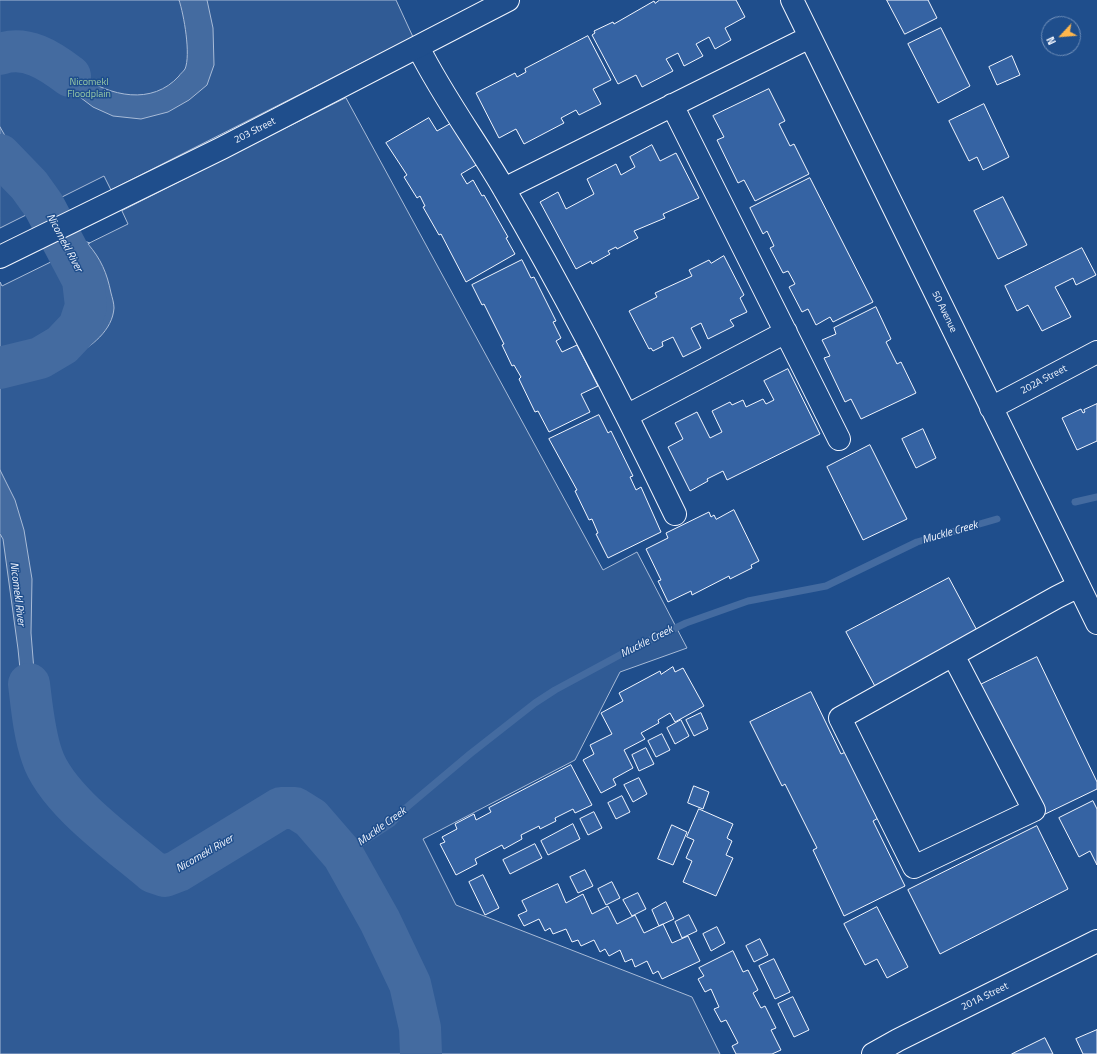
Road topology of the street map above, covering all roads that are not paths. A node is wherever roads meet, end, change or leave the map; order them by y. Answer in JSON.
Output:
{"nodes":[{"id":1,"x":508,"y":0,"type":"edge"},
{"id":2,"x":792,"y":0,"type":"edge"},
{"id":3,"x":810,"y":37,"type":"junction"},
{"id":4,"x":418,"y":47,"type":"junction"},
{"id":5,"x":672,"y":105,"type":"junction"},
{"id":6,"x":504,"y":188,"type":"junction"},
{"id":7,"x":0,"y":257,"type":"edge"},
{"id":8,"x":786,"y":332,"type":"junction"},
{"id":9,"x":1097,"y":352,"type":"edge"},
{"id":10,"x":991,"y":408,"type":"junction"},
{"id":11,"x":628,"y":415,"type":"junction"},
{"id":12,"x":839,"y":439,"type":"dead end"},
{"id":13,"x":675,"y":514,"type":"dead end"},
{"id":14,"x":1079,"y":586,"type":"junction"},
{"id":15,"x":1097,"y":623,"type":"edge"},
{"id":16,"x":953,"y":655,"type":"junction"},
{"id":17,"x":1097,"y":941,"type":"edge"},
{"id":18,"x":873,"y":1054,"type":"edge"}],
"edges":[{"from":1,"to":4,"type":"street","name":"203 Street"},
{"from":2,"to":3,"type":"street","name":"50 Avenue"},
{"from":3,"to":5,"type":"street"},
{"from":3,"to":10,"type":"street","name":"50 Avenue"},
{"from":4,"to":6,"type":"street"},
{"from":4,"to":7,"type":"street","name":"203 Street"},
{"from":5,"to":6,"type":"street"},
{"from":5,"to":8,"type":"street"},
{"from":6,"to":11,"type":"street"},
{"from":8,"to":11,"type":"street"},
{"from":8,"to":12,"type":"street"},
{"from":9,"to":10,"type":"street","name":"202A Street"},
{"from":10,"to":14,"type":"street","name":"50 Avenue"},
{"from":11,"to":13,"type":"street"},
{"from":14,"to":15,"type":"street","name":"50 Avenue"},
{"from":14,"to":16,"type":"street"},
{"from":16,"to":16,"type":"street"},
{"from":17,"to":18,"type":"street","name":"201A Street"}]}
